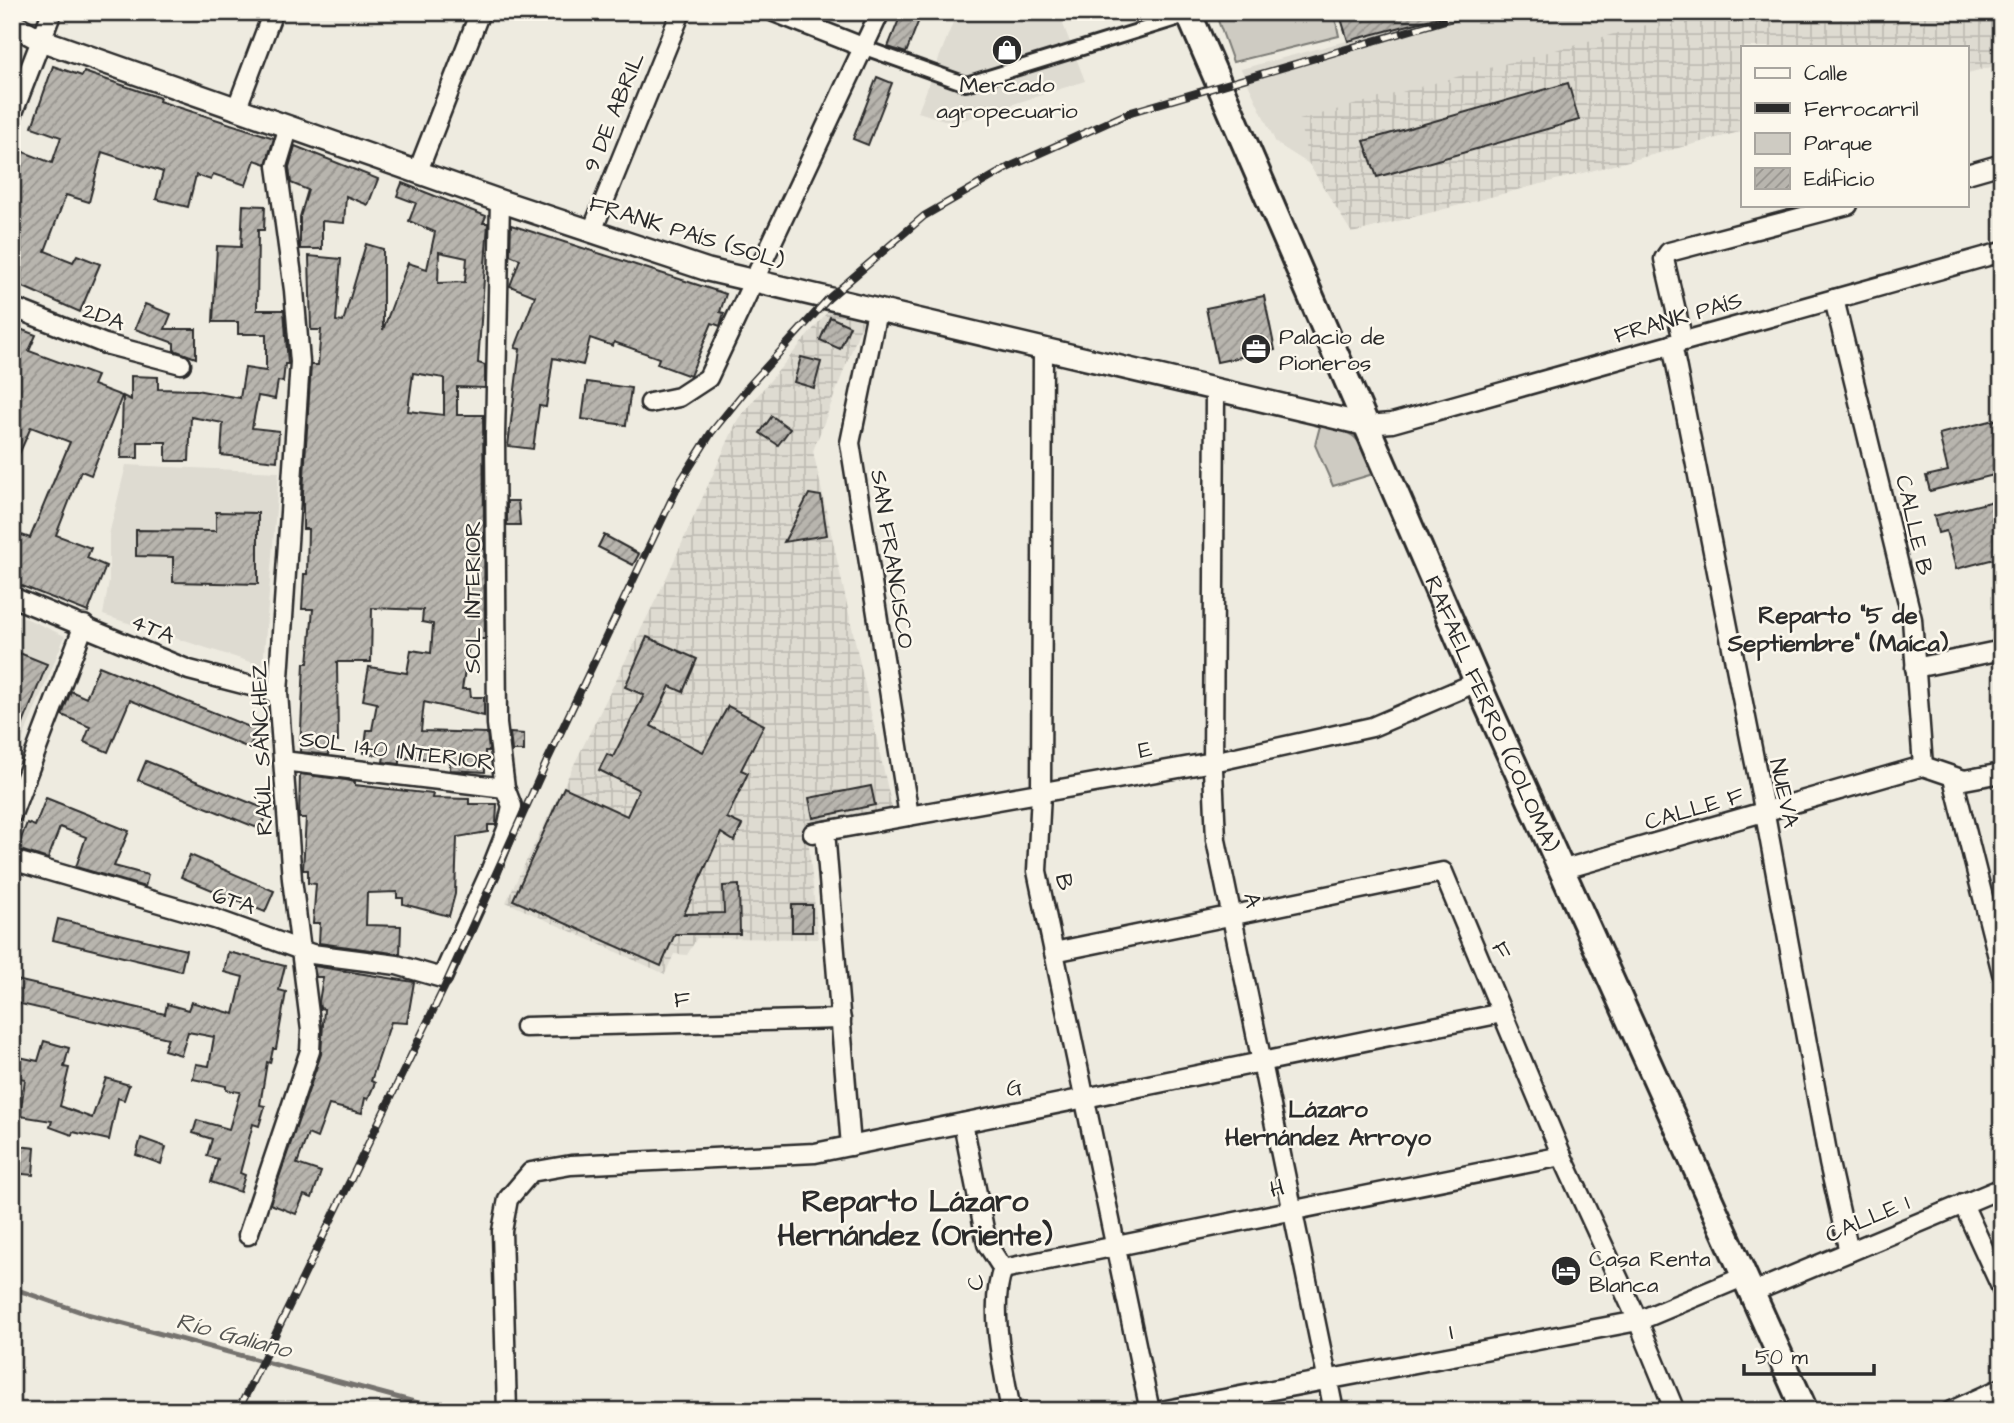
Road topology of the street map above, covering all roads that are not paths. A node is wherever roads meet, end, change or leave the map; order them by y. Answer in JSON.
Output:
{"nodes":[{"id":1,"x":52,"y":12,"type":"edge"},
{"id":2,"x":274,"y":12,"type":"edge"},
{"id":3,"x":480,"y":12,"type":"edge"},
{"id":4,"x":681,"y":12,"type":"edge"},
{"id":5,"x":774,"y":12,"type":"edge"},
{"id":6,"x":880,"y":12,"type":"edge"},
{"id":7,"x":1188,"y":13,"type":"edge"},
{"id":8,"x":12,"y":24,"type":"edge"},
{"id":9,"x":41,"y":40,"type":"junction"},
{"id":10,"x":865,"y":48,"type":"junction"},
{"id":11,"x":236,"y":110,"type":"junction"},
{"id":12,"x":12,"y":115,"type":"edge"},
{"id":13,"x":289,"y":126,"type":"junction"},
{"id":14,"x":2002,"y":164,"type":"edge"},
{"id":15,"x":418,"y":171,"type":"junction"},
{"id":16,"x":1968,"y":174,"type":"edge"},
{"id":17,"x":500,"y":201,"type":"junction"},
{"id":18,"x":1844,"y":206,"type":"edge"},
{"id":19,"x":592,"y":231,"type":"junction"},
{"id":20,"x":2002,"y":252,"type":"edge"},
{"id":21,"x":753,"y":282,"type":"junction"},
{"id":22,"x":1833,"y":299,"type":"junction"},
{"id":23,"x":12,"y":307,"type":"edge"},
{"id":24,"x":877,"y":311,"type":"junction"},
{"id":25,"x":1678,"y":343,"type":"junction"},
{"id":26,"x":1042,"y":350,"type":"junction"},
{"id":27,"x":181,"y":365,"type":"dead end"},
{"id":28,"x":1215,"y":391,"type":"junction"},
{"id":29,"x":650,"y":403,"type":"dead end"},
{"id":30,"x":1367,"y":425,"type":"junction"},
{"id":31,"x":12,"y":597,"type":"edge"},
{"id":32,"x":84,"y":625,"type":"junction"},
{"id":33,"x":2002,"y":650,"type":"edge"},
{"id":34,"x":1915,"y":668,"type":"junction"},
{"id":35,"x":1477,"y":682,"type":"junction"},
{"id":36,"x":278,"y":693,"type":"junction"},
{"id":37,"x":283,"y":761,"type":"junction"},
{"id":38,"x":1213,"y":762,"type":"junction"},
{"id":39,"x":1923,"y":766,"type":"junction"},
{"id":40,"x":2002,"y":773,"type":"edge"},
{"id":41,"x":1953,"y":778,"type":"junction"},
{"id":42,"x":505,"y":788,"type":"junction"},
{"id":43,"x":1041,"y":793,"type":"junction"},
{"id":44,"x":12,"y":814,"type":"edge"},
{"id":45,"x":1765,"y":814,"type":"junction"},
{"id":46,"x":909,"y":816,"type":"junction"},
{"id":47,"x":12,"y":860,"type":"edge"},
{"id":48,"x":1561,"y":870,"type":"junction"},
{"id":49,"x":1231,"y":915,"type":"junction"},
{"id":50,"x":300,"y":948,"type":"junction"},
{"id":51,"x":1054,"y":952,"type":"junction"},
{"id":52,"x":2002,"y":973,"type":"edge"},
{"id":53,"x":442,"y":978,"type":"joint"},
{"id":54,"x":1502,"y":1013,"type":"junction"},
{"id":55,"x":841,"y":1019,"type":"junction"},
{"id":56,"x":525,"y":1027,"type":"dead end"},
{"id":57,"x":1262,"y":1064,"type":"junction"},
{"id":58,"x":1084,"y":1098,"type":"junction"},
{"id":59,"x":963,"y":1123,"type":"junction"},
{"id":60,"x":851,"y":1146,"type":"junction"},
{"id":61,"x":1562,"y":1156,"type":"junction"},
{"id":62,"x":2002,"y":1188,"type":"edge"},
{"id":63,"x":1963,"y":1204,"type":"junction"},
{"id":64,"x":1292,"y":1210,"type":"junction"},
{"id":65,"x":248,"y":1235,"type":"dead end"},
{"id":66,"x":1116,"y":1247,"type":"junction"},
{"id":67,"x":1849,"y":1252,"type":"junction"},
{"id":68,"x":1003,"y":1269,"type":"junction"},
{"id":69,"x":1747,"y":1285,"type":"junction"},
{"id":70,"x":2002,"y":1289,"type":"edge"},
{"id":71,"x":1639,"y":1321,"type":"junction"},
{"id":72,"x":1328,"y":1379,"type":"junction"},
{"id":73,"x":2002,"y":1388,"type":"edge"},
{"id":74,"x":507,"y":1410,"type":"edge"},
{"id":75,"x":1011,"y":1411,"type":"edge"},
{"id":76,"x":1150,"y":1411,"type":"edge"},
{"id":77,"x":1161,"y":1411,"type":"edge"},
{"id":78,"x":1334,"y":1411,"type":"edge"},
{"id":79,"x":1675,"y":1411,"type":"edge"},
{"id":80,"x":1805,"y":1411,"type":"edge"},
{"id":81,"x":1951,"y":1411,"type":"edge"}],
"edges":[{"from":1,"to":9,"type":"street"},
{"from":2,"to":11,"type":"street"},
{"from":3,"to":15,"type":"street"},
{"from":4,"to":19,"type":"street","name":"9 DE ABRIL"},
{"from":5,"to":10,"type":"street"},
{"from":6,"to":10,"type":"street"},
{"from":7,"to":10,"type":"street"},
{"from":7,"to":30,"type":"main road","name":"RAFAEL FERRO (COLOMA)"},
{"from":8,"to":9,"type":"street","name":"FRANK PAÍS (SOL)"},
{"from":9,"to":11,"type":"street","name":"FRANK PAÍS (SOL)"},
{"from":9,"to":12,"type":"street"},
{"from":10,"to":21,"type":"street"},
{"from":11,"to":13,"type":"street","name":"FRANK PAÍS (SOL)"},
{"from":13,"to":15,"type":"street","name":"FRANK PAÍS (SOL)"},
{"from":13,"to":36,"type":"street","name":"RAÚL SÁNCHEZ"},
{"from":14,"to":16,"type":"street"},
{"from":15,"to":17,"type":"street","name":"FRANK PAÍS (SOL)"},
{"from":17,"to":19,"type":"street","name":"FRANK PAÍS (SOL)"},
{"from":17,"to":42,"type":"street","name":"SOL INTERIOR"},
{"from":18,"to":25,"type":"street","name":"NUEVA"},
{"from":19,"to":21,"type":"street","name":"FRANK PAÍS (SOL)"},
{"from":20,"to":22,"type":"street","name":"FRANK PAÍS"},
{"from":21,"to":24,"type":"street","name":"FRANK PAÍS (SOL)"},
{"from":21,"to":29,"type":"street"},
{"from":22,"to":25,"type":"street","name":"FRANK PAÍS"},
{"from":22,"to":34,"type":"street","name":"CALLE B"},
{"from":23,"to":27,"type":"street","name":"2DA"},
{"from":24,"to":26,"type":"street","name":"FRANK PAÍS (SOL)"},
{"from":24,"to":46,"type":"street","name":"SAN FRANCISCO"},
{"from":25,"to":30,"type":"street","name":"FRANK PAÍS"},
{"from":25,"to":45,"type":"street","name":"NUEVA"},
{"from":26,"to":28,"type":"street","name":"FRANK PAÍS (SOL)"},
{"from":26,"to":43,"type":"street","name":"B"},
{"from":28,"to":30,"type":"street","name":"FRANK PAÍS (SOL)"},
{"from":28,"to":38,"type":"street","name":"A"},
{"from":30,"to":35,"type":"main road","name":"RAFAEL FERRO (COLOMA)"},
{"from":31,"to":32,"type":"street","name":"4TA"},
{"from":32,"to":36,"type":"street","name":"4TA"},
{"from":32,"to":44,"type":"street"},
{"from":33,"to":34,"type":"street"},
{"from":34,"to":39,"type":"street","name":"CALLE B"},
{"from":35,"to":38,"type":"street","name":"E"},
{"from":35,"to":48,"type":"main road","name":"RAFAEL FERRO (COLOMA)"},
{"from":36,"to":37,"type":"street","name":"RAÚL SÁNCHEZ"},
{"from":37,"to":42,"type":"street","name":"SOL 140 INTERIOR"},
{"from":37,"to":50,"type":"street","name":"RAÚL SÁNCHEZ"},
{"from":38,"to":43,"type":"street","name":"E"},
{"from":38,"to":49,"type":"street","name":"A"},
{"from":39,"to":41,"type":"street"},
{"from":39,"to":45,"type":"street","name":"CALLE F"},
{"from":40,"to":41,"type":"street"},
{"from":41,"to":52,"type":"street"},
{"from":42,"to":53,"type":"street","name":"SOL INTERIOR"},
{"from":43,"to":46,"type":"street","name":"E"},
{"from":43,"to":51,"type":"street","name":"B"},
{"from":45,"to":48,"type":"street","name":"CALLE F"},
{"from":45,"to":67,"type":"street","name":"NUEVA"},
{"from":46,"to":55,"type":"street","name":"E"},
{"from":47,"to":50,"type":"street","name":"6TA"},
{"from":48,"to":69,"type":"main road","name":"RAFAEL FERRO (COLOMA)"},
{"from":49,"to":51,"type":"street","name":"F"},
{"from":49,"to":54,"type":"street","name":"F"},
{"from":49,"to":57,"type":"street","name":"A"},
{"from":50,"to":53,"type":"street","name":"6TA"},
{"from":50,"to":65,"type":"street","name":"RAÚL SÁNCHEZ"},
{"from":51,"to":58,"type":"street","name":"B"},
{"from":54,"to":57,"type":"street","name":"G"},
{"from":54,"to":61,"type":"street","name":"F"},
{"from":55,"to":56,"type":"street","name":"F"},
{"from":55,"to":60,"type":"street"},
{"from":57,"to":58,"type":"street","name":"G"},
{"from":57,"to":64,"type":"street","name":"A"},
{"from":58,"to":59,"type":"street","name":"G"},
{"from":58,"to":66,"type":"street","name":"B"},
{"from":59,"to":60,"type":"street","name":"G"},
{"from":59,"to":68,"type":"street","name":"C"},
{"from":60,"to":74,"type":"street","name":"G"},
{"from":61,"to":64,"type":"street","name":"H"},
{"from":61,"to":71,"type":"street","name":"F"},
{"from":62,"to":63,"type":"street","name":"CALLE 1"},
{"from":63,"to":67,"type":"street","name":"CALLE 1"},
{"from":63,"to":70,"type":"street"},
{"from":64,"to":66,"type":"street","name":"H"},
{"from":64,"to":72,"type":"street","name":"A"},
{"from":66,"to":68,"type":"street","name":"H"},
{"from":66,"to":76,"type":"street","name":"B"},
{"from":67,"to":69,"type":"street","name":"CALLE 1"},
{"from":68,"to":75,"type":"street","name":"C"},
{"from":69,"to":71,"type":"street","name":"I"},
{"from":69,"to":80,"type":"main road","name":"RAFAEL FERRO (COLOMA)"},
{"from":71,"to":72,"type":"street","name":"I"},
{"from":71,"to":79,"type":"street","name":"F"},
{"from":72,"to":77,"type":"street","name":"I"},
{"from":72,"to":78,"type":"street","name":"A"},
{"from":73,"to":81,"type":"street"}]}
